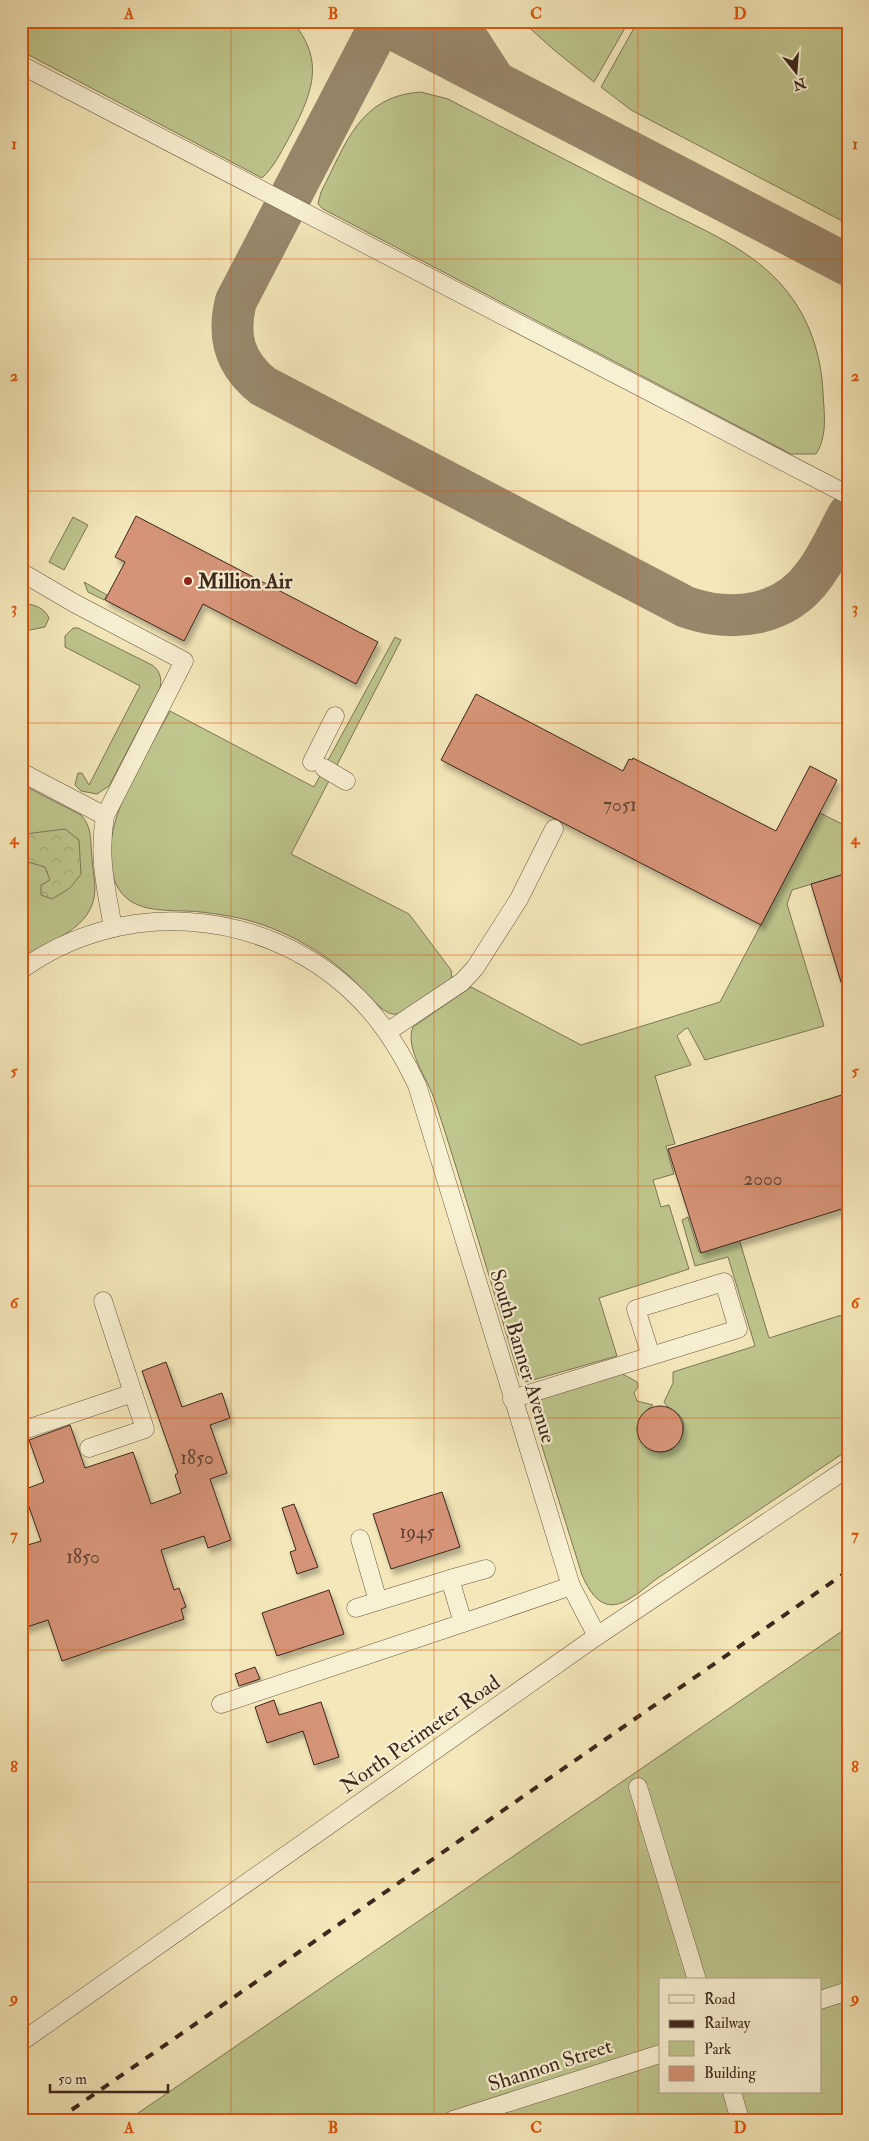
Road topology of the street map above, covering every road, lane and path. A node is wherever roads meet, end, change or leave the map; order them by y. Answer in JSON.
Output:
{"nodes":[{"id":1,"x":21,"y":64,"type":"edge"},
{"id":2,"x":848,"y":495,"type":"edge"},
{"id":3,"x":22,"y":573,"type":"edge"},
{"id":4,"x":335,"y":716,"type":"dead end"},
{"id":5,"x":21,"y":772,"type":"edge"},
{"id":6,"x":346,"y":781,"type":"dead end"},
{"id":7,"x":104,"y":816,"type":"junction"},
{"id":8,"x":554,"y":829,"type":"dead end"},
{"id":9,"x":113,"y":928,"type":"junction"},
{"id":10,"x":21,"y":970,"type":"edge"},
{"id":11,"x":387,"y":1032,"type":"junction"},
{"id":12,"x":102,"y":1301,"type":"dead end"},
{"id":13,"x":651,"y":1356,"type":"junction"},
{"id":14,"x":133,"y":1393,"type":"junction"},
{"id":15,"x":512,"y":1398,"type":"junction"},
{"id":16,"x":21,"y":1431,"type":"edge"},
{"id":17,"x":89,"y":1448,"type":"dead end"},
{"id":18,"x":848,"y":1468,"type":"edge"},
{"id":19,"x":360,"y":1539,"type":"dead end"},
{"id":20,"x":486,"y":1568,"type":"dead end"},
{"id":21,"x":450,"y":1579,"type":"junction"},
{"id":22,"x":571,"y":1586,"type":"junction"},
{"id":23,"x":378,"y":1601,"type":"junction"},
{"id":24,"x":356,"y":1608,"type":"dead end"},
{"id":25,"x":463,"y":1623,"type":"junction"},
{"id":26,"x":597,"y":1636,"type":"junction"},
{"id":27,"x":221,"y":1704,"type":"dead end"},
{"id":28,"x":638,"y":1788,"type":"dead end"},
{"id":29,"x":696,"y":1978,"type":"edge"},
{"id":30,"x":848,"y":1991,"type":"edge"},
{"id":31,"x":822,"y":1999,"type":"edge"},
{"id":32,"x":21,"y":2042,"type":"edge"},
{"id":33,"x":659,"y":2054,"type":"edge"},
{"id":34,"x":733,"y":2094,"type":"edge"},
{"id":35,"x":453,"y":2120,"type":"edge"},
{"id":36,"x":740,"y":2120,"type":"edge"}],
"edges":[{"from":1,"to":2,"type":"street"},
{"from":3,"to":7,"type":"street"},
{"from":4,"to":6,"type":"street"},
{"from":5,"to":7,"type":"street"},
{"from":7,"to":9,"type":"street"},
{"from":8,"to":11,"type":"street"},
{"from":9,"to":10,"type":"street","name":"South Banner Avenue"},
{"from":9,"to":11,"type":"street","name":"South Banner Avenue"},
{"from":11,"to":15,"type":"street","name":"South Banner Avenue"},
{"from":12,"to":14,"type":"street"},
{"from":13,"to":13,"type":"street"},
{"from":13,"to":15,"type":"street"},
{"from":14,"to":16,"type":"street"},
{"from":14,"to":17,"type":"street"},
{"from":15,"to":22,"type":"street","name":"South Banner Avenue"},
{"from":18,"to":26,"type":"street","name":"North Perimeter Road"},
{"from":19,"to":23,"type":"street"},
{"from":20,"to":21,"type":"street"},
{"from":21,"to":23,"type":"street"},
{"from":21,"to":25,"type":"street"},
{"from":22,"to":25,"type":"street"},
{"from":22,"to":26,"type":"street","name":"South Banner Avenue"},
{"from":23,"to":24,"type":"street"},
{"from":25,"to":27,"type":"street"},
{"from":26,"to":32,"type":"street","name":"North Perimeter Road"},
{"from":28,"to":29,"type":"street"},
{"from":30,"to":31,"type":"street"},
{"from":33,"to":35,"type":"street","name":"Shannon Street"},
{"from":34,"to":36,"type":"street"}]}
